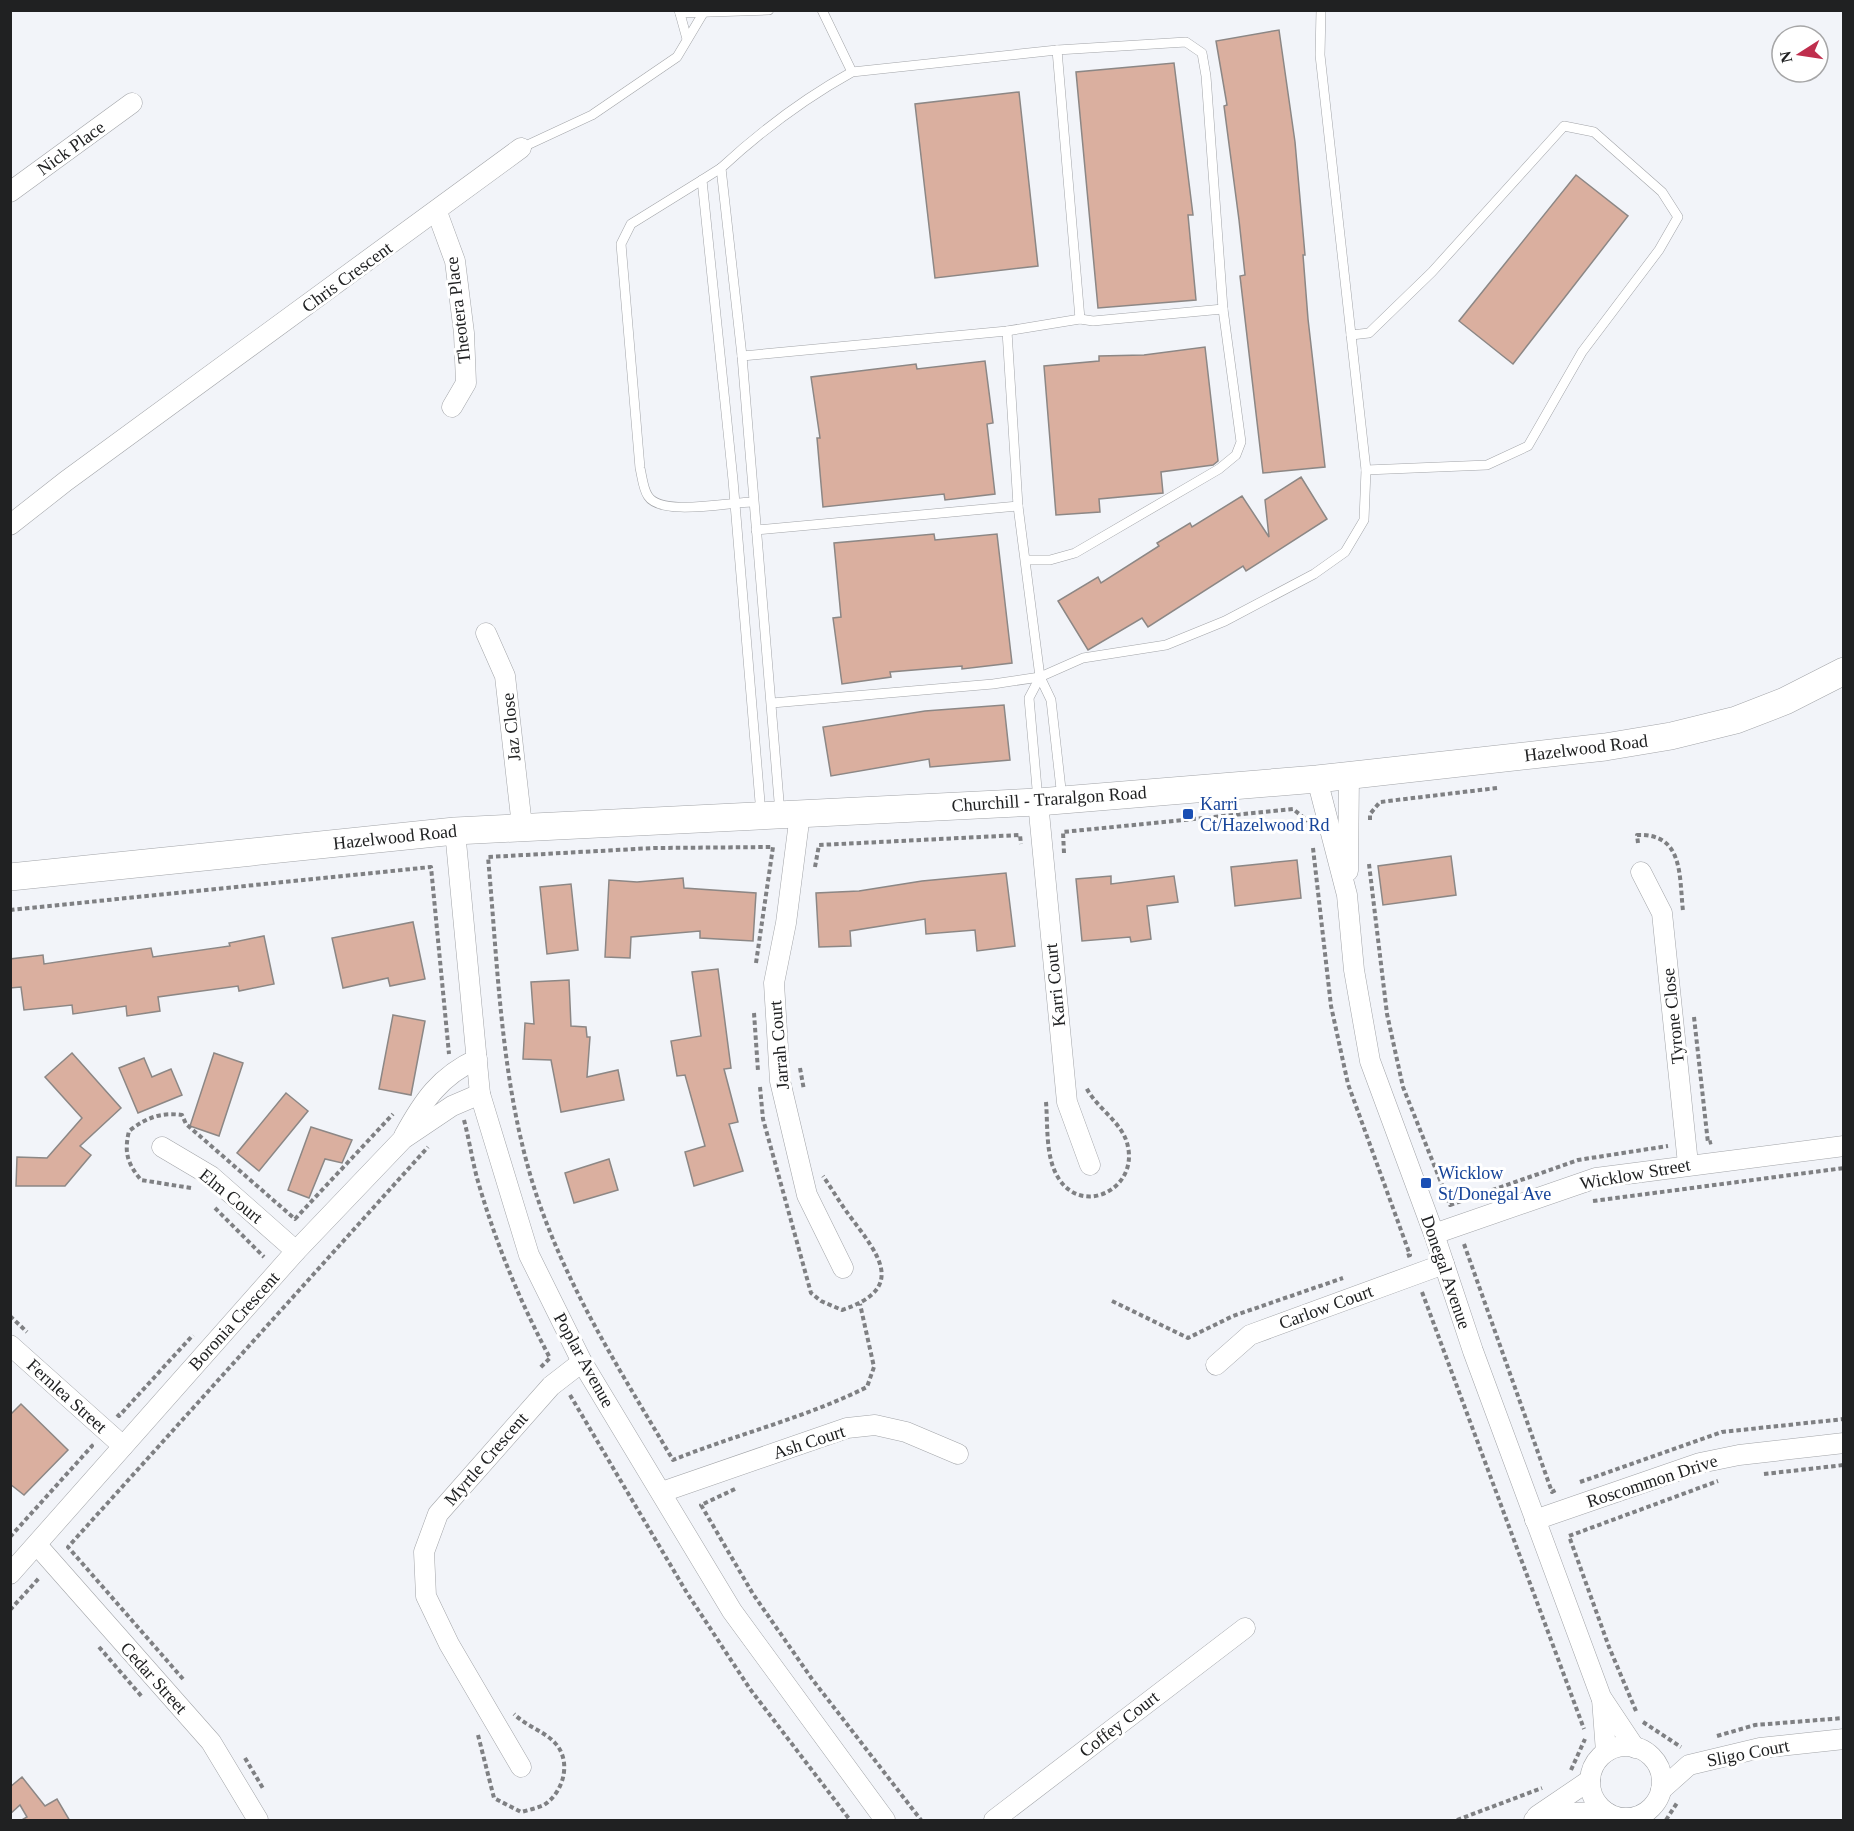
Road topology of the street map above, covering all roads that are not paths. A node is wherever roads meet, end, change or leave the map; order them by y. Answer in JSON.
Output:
{"nodes":[{"id":1,"x":769,"y":10,"type":"edge"},
{"id":2,"x":822,"y":10,"type":"edge"},
{"id":3,"x":1321,"y":10,"type":"edge"},
{"id":4,"x":680,"y":12,"type":"edge"},
{"id":5,"x":706,"y":12,"type":"edge"},
{"id":6,"x":687,"y":39,"type":"junction"},
{"id":7,"x":1057,"y":50,"type":"junction"},
{"id":8,"x":852,"y":72,"type":"junction"},
{"id":9,"x":132,"y":103,"type":"dead end"},
{"id":10,"x":521,"y":148,"type":"joint"},
{"id":11,"x":721,"y":168,"type":"junction"},
{"id":12,"x":702,"y":180,"type":"junction"},
{"id":13,"x":10,"y":192,"type":"edge"},
{"id":14,"x":437,"y":212,"type":"junction"},
{"id":15,"x":1223,"y":309,"type":"junction"},
{"id":16,"x":1080,"y":319,"type":"junction"},
{"id":17,"x":1007,"y":331,"type":"junction"},
{"id":18,"x":1351,"y":335,"type":"junction"},
{"id":19,"x":742,"y":356,"type":"junction"},
{"id":20,"x":452,"y":407,"type":"dead end"},
{"id":21,"x":1366,"y":470,"type":"junction"},
{"id":22,"x":751,"y":479,"type":"junction"},
{"id":23,"x":733,"y":480,"type":"junction"},
{"id":24,"x":735,"y":502,"type":"junction"},
{"id":25,"x":753,"y":502,"type":"junction"},
{"id":26,"x":1018,"y":506,"type":"junction"},
{"id":27,"x":10,"y":525,"type":"edge"},
{"id":28,"x":756,"y":530,"type":"junction"},
{"id":29,"x":757,"y":540,"type":"junction"},
{"id":30,"x":738,"y":543,"type":"junction"},
{"id":31,"x":1026,"y":560,"type":"junction"},
{"id":32,"x":486,"y":633,"type":"dead end"},
{"id":33,"x":1844,"y":671,"type":"edge"},
{"id":34,"x":1041,"y":677,"type":"junction"},
{"id":35,"x":772,"y":703,"type":"junction"},
{"id":36,"x":1349,"y":775,"type":"junction"},
{"id":37,"x":1317,"y":778,"type":"junction"},
{"id":38,"x":1050,"y":800,"type":"junction"},
{"id":39,"x":780,"y":814,"type":"junction"},
{"id":40,"x":522,"y":826,"type":"junction"},
{"id":41,"x":455,"y":831,"type":"junction"},
{"id":42,"x":1641,"y":872,"type":"dead end"},
{"id":43,"x":10,"y":877,"type":"edge"},
{"id":44,"x":1347,"y":895,"type":"junction"},
{"id":45,"x":477,"y":1059,"type":"junction"},
{"id":46,"x":480,"y":1094,"type":"junction"},
{"id":47,"x":403,"y":1139,"type":"junction"},
{"id":48,"x":1844,"y":1146,"type":"edge"},
{"id":49,"x":162,"y":1147,"type":"dead end"},
{"id":50,"x":1688,"y":1164,"type":"junction"},
{"id":51,"x":1090,"y":1165,"type":"dead end"},
{"id":52,"x":1434,"y":1234,"type":"junction"},
{"id":53,"x":296,"y":1251,"type":"junction"},
{"id":54,"x":1444,"y":1264,"type":"junction"},
{"id":55,"x":843,"y":1268,"type":"dead end"},
{"id":56,"x":10,"y":1346,"type":"edge"},
{"id":57,"x":582,"y":1362,"type":"junction"},
{"id":58,"x":1216,"y":1365,"type":"dead end"},
{"id":59,"x":1844,"y":1443,"type":"edge"},
{"id":60,"x":123,"y":1446,"type":"junction"},
{"id":61,"x":958,"y":1454,"type":"dead end"},
{"id":62,"x":662,"y":1492,"type":"junction"},
{"id":63,"x":1535,"y":1520,"type":"junction"},
{"id":64,"x":37,"y":1545,"type":"junction"},
{"id":65,"x":10,"y":1574,"type":"edge"},
{"id":66,"x":1245,"y":1628,"type":"dead end"},
{"id":67,"x":1601,"y":1697,"type":"junction"},
{"id":68,"x":1844,"y":1739,"type":"edge"},
{"id":69,"x":1635,"y":1748,"type":"junction"},
{"id":70,"x":1606,"y":1752,"type":"junction"},
{"id":71,"x":1653,"y":1759,"type":"junction"},
{"id":72,"x":1689,"y":1765,"type":"junction"},
{"id":73,"x":521,"y":1767,"type":"dead end"},
{"id":74,"x":1590,"y":1780,"type":"junction"},
{"id":75,"x":1661,"y":1790,"type":"junction"},
{"id":76,"x":1648,"y":1815,"type":"edge"},
{"id":77,"x":1614,"y":1817,"type":"edge"},
{"id":78,"x":258,"y":1821,"type":"edge"},
{"id":79,"x":885,"y":1821,"type":"edge"},
{"id":80,"x":994,"y":1821,"type":"edge"},
{"id":81,"x":1532,"y":1821,"type":"edge"}],
"edges":[{"from":1,"to":5,"type":"lane"},
{"from":2,"to":8,"type":"lane"},
{"from":3,"to":18,"type":"lane"},
{"from":4,"to":5,"type":"lane"},
{"from":4,"to":6,"type":"lane"},
{"from":5,"to":6,"type":"lane","name":"Chris Crescent"},
{"from":6,"to":10,"type":"lane","name":"Chris Crescent"},
{"from":7,"to":8,"type":"lane"},
{"from":7,"to":15,"type":"lane"},
{"from":7,"to":16,"type":"lane"},
{"from":8,"to":11,"type":"lane"},
{"from":9,"to":13,"type":"street","name":"Nick Place"},
{"from":10,"to":14,"type":"street","name":"Chris Crescent"},
{"from":11,"to":12,"type":"lane"},
{"from":11,"to":19,"type":"lane"},
{"from":12,"to":23,"type":"lane"},
{"from":12,"to":24,"type":"lane"},
{"from":14,"to":20,"type":"street","name":"Theotera Place"},
{"from":14,"to":27,"type":"street","name":"Chris Crescent"},
{"from":15,"to":16,"type":"lane"},
{"from":15,"to":31,"type":"lane"},
{"from":16,"to":17,"type":"lane"},
{"from":17,"to":19,"type":"lane"},
{"from":17,"to":26,"type":"lane"},
{"from":18,"to":21,"type":"lane"},
{"from":18,"to":21,"type":"lane"},
{"from":19,"to":22,"type":"lane"},
{"from":21,"to":34,"type":"lane"},
{"from":22,"to":23,"type":"lane"},
{"from":22,"to":25,"type":"lane"},
{"from":23,"to":24,"type":"lane"},
{"from":24,"to":25,"type":"lane"},
{"from":24,"to":30,"type":"lane"},
{"from":25,"to":28,"type":"lane"},
{"from":26,"to":28,"type":"lane"},
{"from":26,"to":31,"type":"lane"},
{"from":28,"to":29,"type":"lane"},
{"from":29,"to":30,"type":"lane"},
{"from":29,"to":35,"type":"lane"},
{"from":30,"to":39,"type":"lane"},
{"from":31,"to":34,"type":"lane"},
{"from":32,"to":40,"type":"street","name":"Jaz Close"},
{"from":33,"to":36,"type":"main road","name":"Hazelwood Road"},
{"from":34,"to":35,"type":"lane"},
{"from":34,"to":38,"type":"lane"},
{"from":34,"to":38,"type":"lane"},
{"from":35,"to":39,"type":"lane"},
{"from":36,"to":37,"type":"main road","name":"Hazelwood Road"},
{"from":36,"to":44,"type":"street"},
{"from":37,"to":38,"type":"main road","name":"Churchill - Traralgon Road"},
{"from":37,"to":44,"type":"street","name":"Donegal Avenue"},
{"from":38,"to":39,"type":"main road","name":"Churchill - Traralgon Road"},
{"from":38,"to":51,"type":"street","name":"Karri Court"},
{"from":39,"to":40,"type":"main road","name":"Hazelwood Road"},
{"from":39,"to":55,"type":"street","name":"Jarrah Court"},
{"from":40,"to":41,"type":"main road","name":"Hazelwood Road"},
{"from":41,"to":43,"type":"main road","name":"Hazelwood Road"},
{"from":41,"to":45,"type":"street","name":"Poplar Avenue"},
{"from":42,"to":50,"type":"street","name":"Tyrone Close"},
{"from":44,"to":52,"type":"street","name":"Donegal Avenue"},
{"from":45,"to":46,"type":"street","name":"Poplar Avenue"},
{"from":45,"to":47,"type":"street"},
{"from":46,"to":47,"type":"street","name":"Boronia Crescent"},
{"from":46,"to":57,"type":"street","name":"Poplar Avenue"},
{"from":47,"to":53,"type":"street","name":"Boronia Crescent"},
{"from":48,"to":50,"type":"street","name":"Wicklow Street"},
{"from":49,"to":53,"type":"street","name":"Elm Court"},
{"from":50,"to":52,"type":"street","name":"Wicklow Street"},
{"from":52,"to":54,"type":"street","name":"Donegal Avenue"},
{"from":53,"to":60,"type":"street","name":"Boronia Crescent"},
{"from":54,"to":58,"type":"street","name":"Carlow Court"},
{"from":54,"to":63,"type":"street","name":"Donegal Avenue"},
{"from":56,"to":60,"type":"street","name":"Fernlea Street"},
{"from":57,"to":62,"type":"street","name":"Poplar Avenue"},
{"from":57,"to":73,"type":"street","name":"Myrtle Crescent"},
{"from":59,"to":63,"type":"street","name":"Roscommon Drive"},
{"from":60,"to":64,"type":"street","name":"Boronia Crescent"},
{"from":61,"to":62,"type":"street","name":"Ash Court"},
{"from":62,"to":79,"type":"street","name":"Poplar Avenue"},
{"from":63,"to":67,"type":"street","name":"Donegal Avenue"},
{"from":64,"to":65,"type":"street","name":"Boronia Crescent"},
{"from":64,"to":78,"type":"street","name":"Cedar Street"},
{"from":66,"to":80,"type":"street","name":"Coffey Court"},
{"from":67,"to":69,"type":"street","name":"Donegal Avenue"},
{"from":67,"to":70,"type":"street"},
{"from":68,"to":72,"type":"street","name":"Sligo Court"},
{"from":69,"to":70,"type":"street"},
{"from":69,"to":71,"type":"street"},
{"from":70,"to":74,"type":"street"},
{"from":71,"to":72,"type":"street"},
{"from":71,"to":75,"type":"street"},
{"from":72,"to":75,"type":"street","name":"Sligo Court"},
{"from":74,"to":77,"type":"street"},
{"from":74,"to":81,"type":"street"},
{"from":75,"to":76,"type":"street"},
{"from":76,"to":77,"type":"street"},
{"from":77,"to":81,"type":"street"}]}
